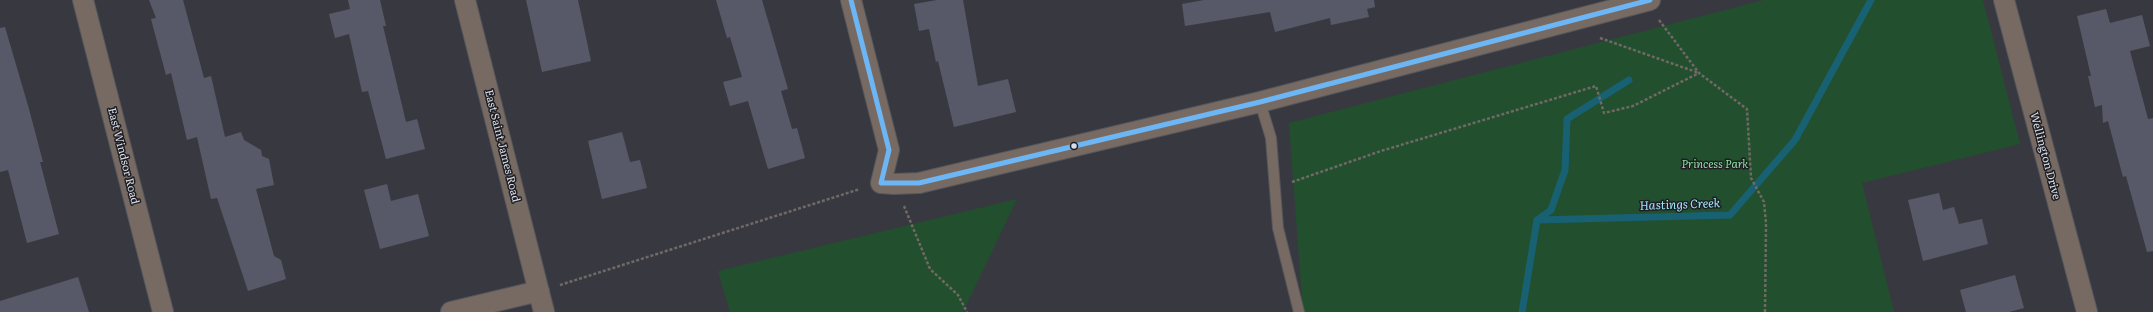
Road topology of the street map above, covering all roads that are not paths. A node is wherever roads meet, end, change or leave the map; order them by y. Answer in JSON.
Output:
{"nodes":[{"id":1,"x":83,"y":0,"type":"edge"},
{"id":2,"x":465,"y":0,"type":"edge"},
{"id":3,"x":851,"y":0,"type":"edge"},
{"id":4,"x":2004,"y":0,"type":"edge"},
{"id":5,"x":1647,"y":1,"type":"edge"},
{"id":6,"x":1260,"y":102,"type":"junction"},
{"id":7,"x":539,"y":291,"type":"junction"},
{"id":8,"x":163,"y":312,"type":"edge"},
{"id":9,"x":451,"y":312,"type":"edge"},
{"id":10,"x":544,"y":312,"type":"edge"},
{"id":11,"x":1299,"y":312,"type":"edge"},
{"id":12,"x":2087,"y":312,"type":"edge"}],
"edges":[{"from":1,"to":8,"type":"street","name":"East Windsor Road"},
{"from":2,"to":7,"type":"street","name":"East Saint James Road"},
{"from":3,"to":6,"type":"street"},
{"from":4,"to":12,"type":"street","name":"Wellington Drive"},
{"from":5,"to":6,"type":"street"},
{"from":6,"to":11,"type":"lane"},
{"from":7,"to":9,"type":"street"},
{"from":7,"to":10,"type":"street","name":"East Saint James Road"}]}
